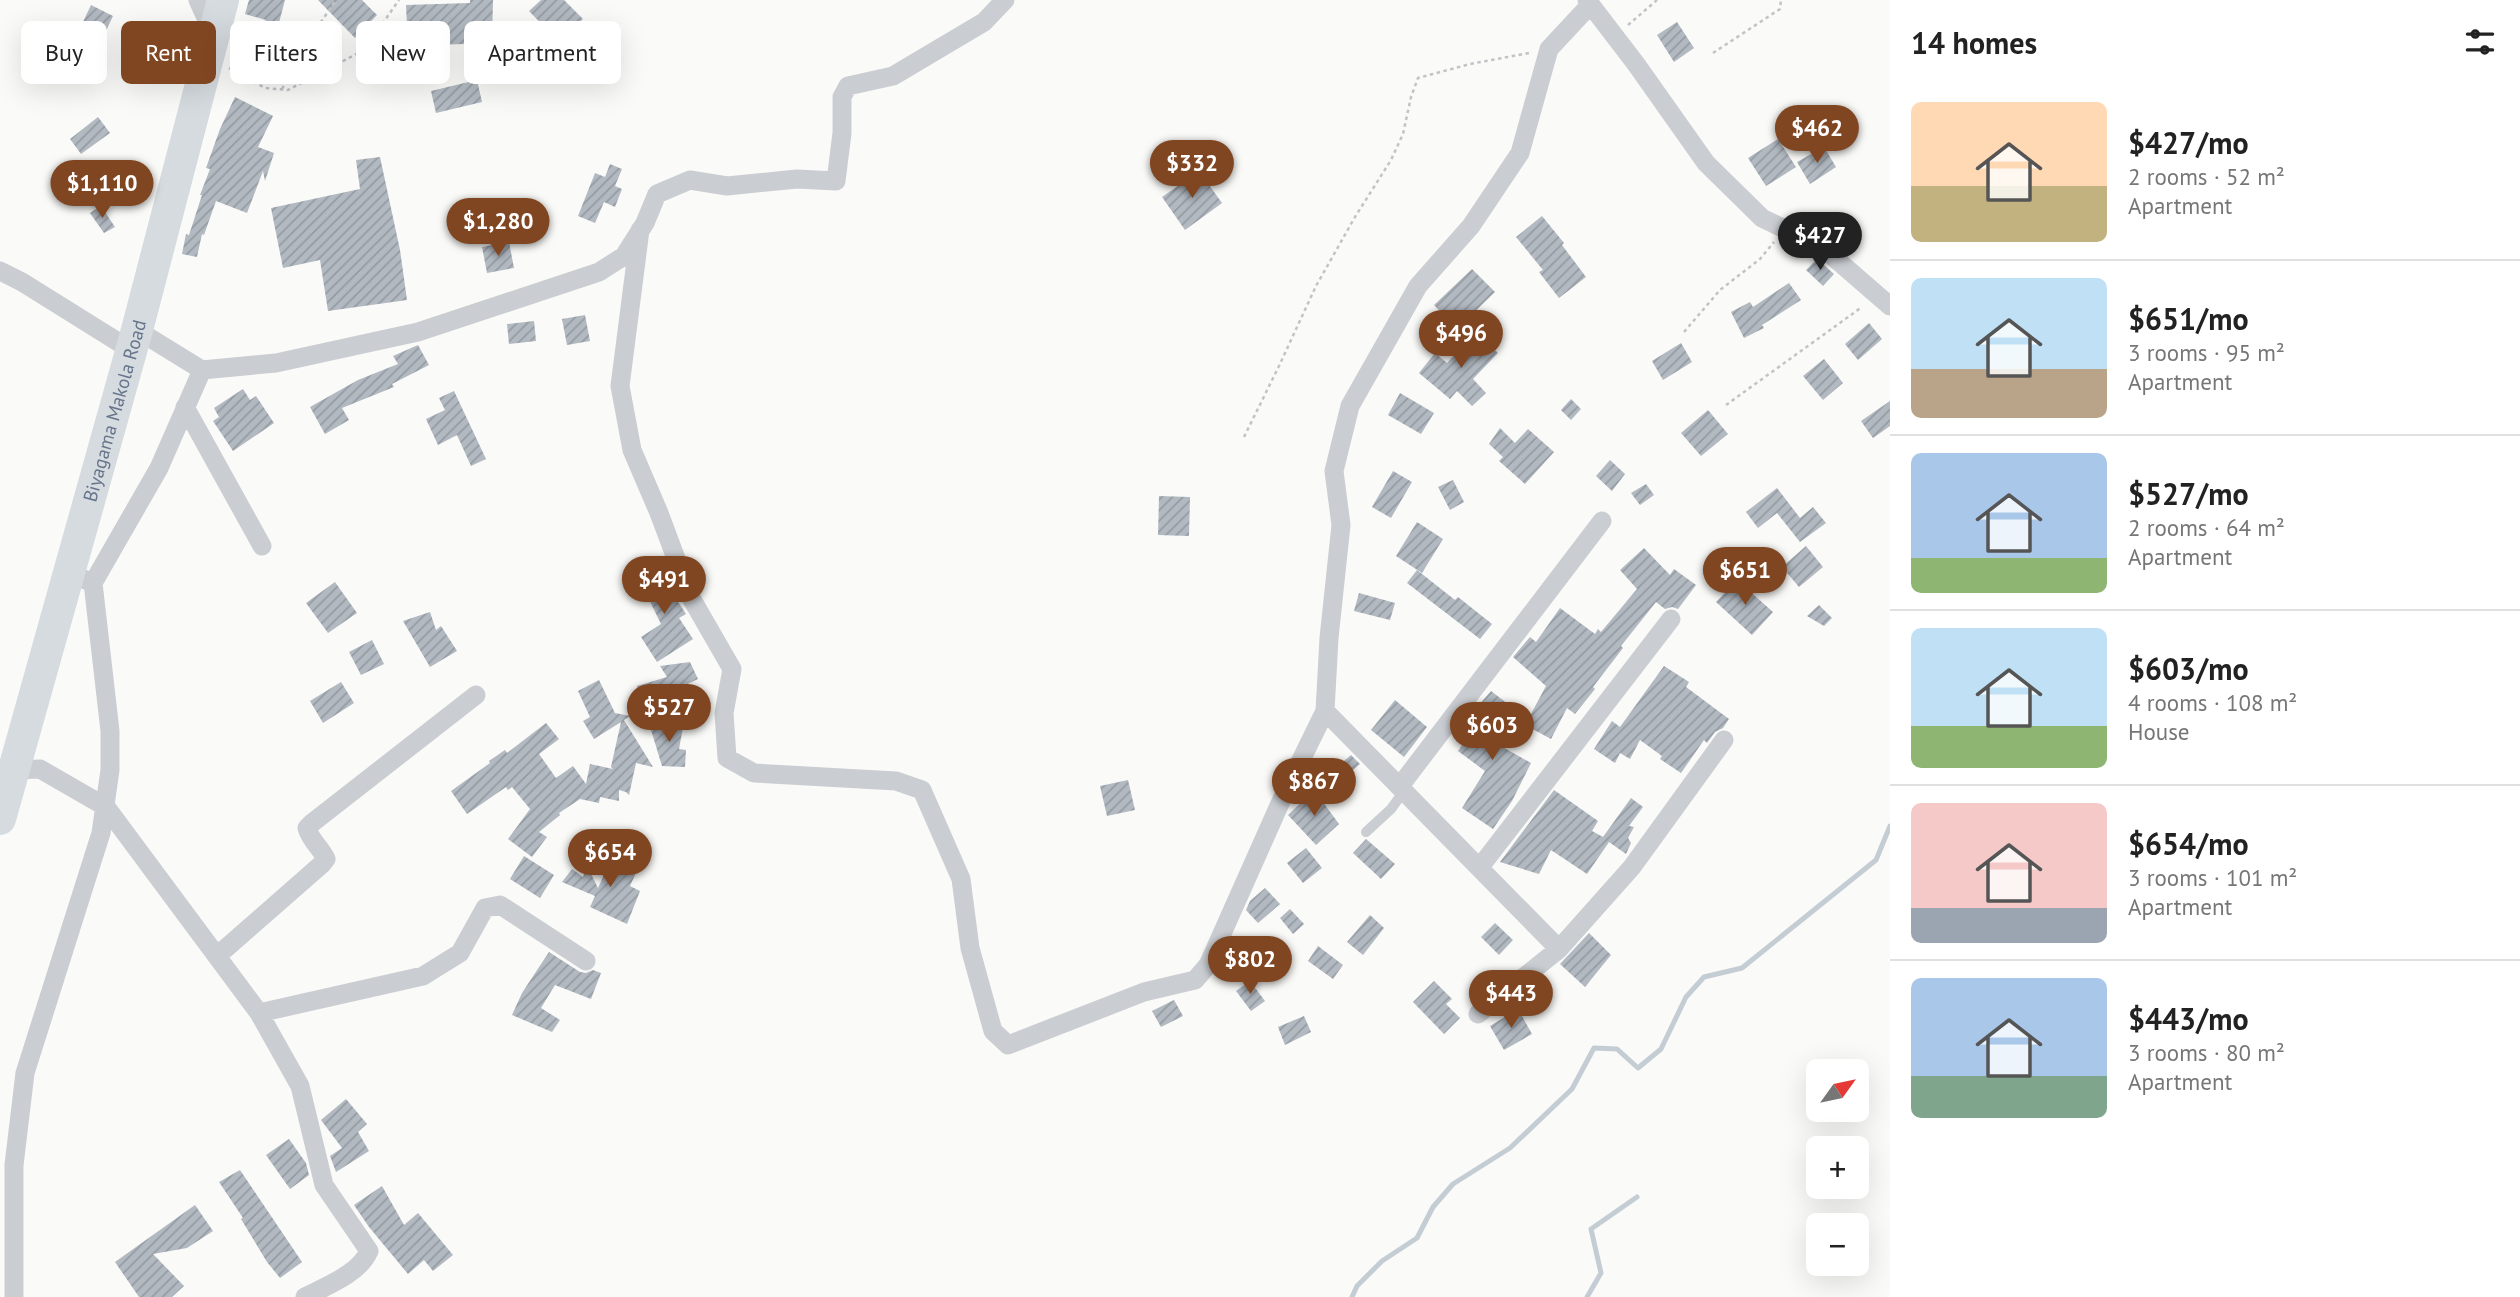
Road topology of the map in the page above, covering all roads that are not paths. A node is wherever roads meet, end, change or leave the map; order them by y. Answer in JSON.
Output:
{"nodes":[{"id":1,"x":198,"y":0,"type":"edge"},
{"id":2,"x":223,"y":0,"type":"edge"},
{"id":3,"x":1005,"y":0,"type":"edge"},
{"id":4,"x":1589,"y":2,"type":"edge"},
{"id":5,"x":204,"y":21,"type":"edge"},
{"id":6,"x":216,"y":24,"type":"edge"},
{"id":7,"x":200,"y":84,"type":"edge"},
{"id":8,"x":640,"y":230,"type":"junction"},
{"id":9,"x":0,"y":271,"type":"edge"},
{"id":10,"x":1884,"y":301,"type":"edge"},
{"id":11,"x":134,"y":340,"type":"junction"},
{"id":12,"x":202,"y":370,"type":"junction"},
{"id":13,"x":185,"y":407,"type":"junction"},
{"id":14,"x":1602,"y":521,"type":"dead end"},
{"id":15,"x":262,"y":546,"type":"dead end"},
{"id":16,"x":80,"y":577,"type":"junction"},
{"id":17,"x":1671,"y":619,"type":"dead end"},
{"id":18,"x":476,"y":695,"type":"dead end"},
{"id":19,"x":1325,"y":711,"type":"junction"},
{"id":20,"x":1724,"y":740,"type":"dead end"},
{"id":21,"x":7,"y":766,"type":"edge"},
{"id":22,"x":1402,"y":789,"type":"junction"},
{"id":23,"x":106,"y":807,"type":"junction"},
{"id":24,"x":0,"y":819,"type":"edge"},
{"id":25,"x":1366,"y":832,"type":"dead end"},
{"id":26,"x":1480,"y":867,"type":"junction"},
{"id":27,"x":1559,"y":949,"type":"junction"},
{"id":28,"x":217,"y":956,"type":"junction"},
{"id":29,"x":586,"y":961,"type":"dead end"},
{"id":30,"x":259,"y":1013,"type":"junction"},
{"id":31,"x":1478,"y":1014,"type":"dead end"},
{"id":32,"x":14,"y":1297,"type":"edge"},
{"id":33,"x":305,"y":1297,"type":"edge"}],
"edges":[{"from":1,"to":5,"type":"street"},
{"from":2,"to":6,"type":"main road","name":"Biyagama Makola Road"},
{"from":3,"to":8,"type":"street"},
{"from":4,"to":10,"type":"street"},
{"from":4,"to":19,"type":"street"},
{"from":7,"to":11,"type":"main road","name":"Biyagama Makola Road"},
{"from":8,"to":12,"type":"street"},
{"from":8,"to":19,"type":"street"},
{"from":9,"to":11,"type":"street"},
{"from":11,"to":12,"type":"street"},
{"from":11,"to":16,"type":"main road","name":"Biyagama Makola Road"},
{"from":12,"to":13,"type":"street"},
{"from":13,"to":15,"type":"street"},
{"from":13,"to":16,"type":"street"},
{"from":14,"to":22,"type":"street"},
{"from":16,"to":21,"type":"main road","name":"Biyagama Makola Road"},
{"from":16,"to":23,"type":"street"},
{"from":17,"to":26,"type":"street"},
{"from":18,"to":28,"type":"street"},
{"from":19,"to":22,"type":"street"},
{"from":20,"to":27,"type":"street"},
{"from":21,"to":23,"type":"street"},
{"from":21,"to":24,"type":"main road","name":"Biyagama Makola Road"},
{"from":22,"to":25,"type":"lane"},
{"from":22,"to":26,"type":"street"},
{"from":23,"to":28,"type":"street"},
{"from":23,"to":32,"type":"street"},
{"from":26,"to":27,"type":"street"},
{"from":27,"to":31,"type":"street"},
{"from":28,"to":30,"type":"street"},
{"from":29,"to":30,"type":"street"},
{"from":30,"to":33,"type":"street"}]}
